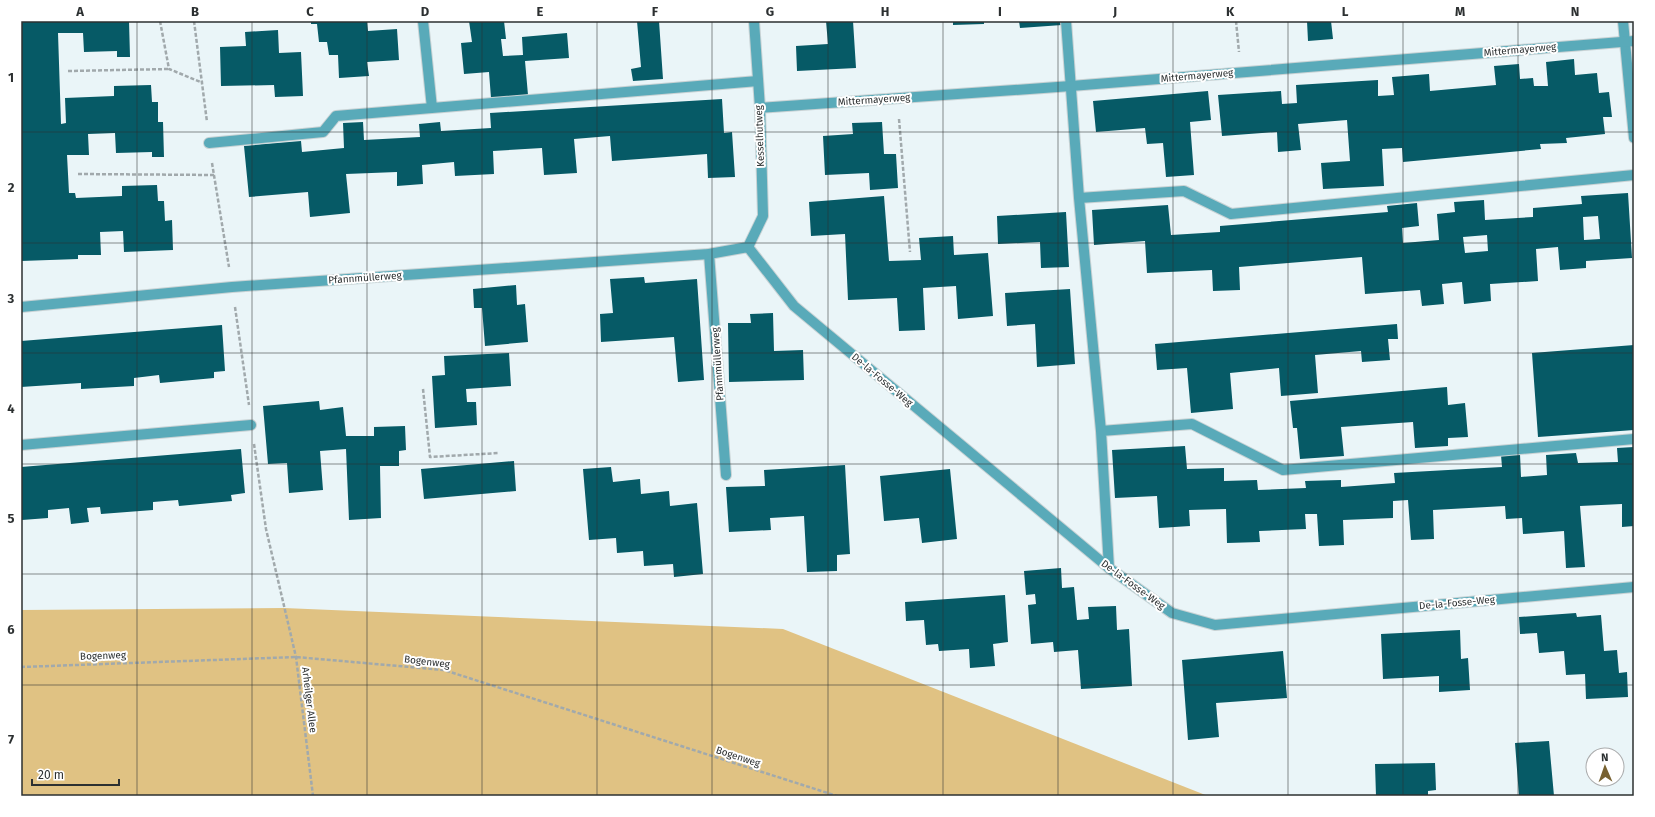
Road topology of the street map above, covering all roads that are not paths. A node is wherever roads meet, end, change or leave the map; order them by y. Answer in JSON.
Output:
{"nodes":[{"id":1,"x":423,"y":21,"type":"edge"},
{"id":2,"x":754,"y":21,"type":"edge"},
{"id":3,"x":1066,"y":21,"type":"edge"},
{"id":4,"x":1623,"y":21,"type":"edge"},
{"id":5,"x":1629,"y":41,"type":"edge"},
{"id":6,"x":758,"y":81,"type":"junction"},
{"id":7,"x":1071,"y":86,"type":"junction"},
{"id":8,"x":432,"y":108,"type":"junction"},
{"id":9,"x":760,"y":108,"type":"junction"},
{"id":10,"x":1634,"y":138,"type":"edge"},
{"id":11,"x":209,"y":143,"type":"road end"},
{"id":12,"x":1634,"y":175,"type":"edge"},
{"id":13,"x":1080,"y":198,"type":"junction"},
{"id":14,"x":748,"y":247,"type":"junction"},
{"id":15,"x":709,"y":254,"type":"junction"},
{"id":16,"x":21,"y":307,"type":"edge"},
{"id":17,"x":251,"y":425,"type":"road end"},
{"id":18,"x":1101,"y":430,"type":"junction"},
{"id":19,"x":1634,"y":438,"type":"edge"},
{"id":20,"x":21,"y":445,"type":"edge"},
{"id":21,"x":726,"y":475,"type":"dead end"},
{"id":22,"x":1109,"y":568,"type":"junction"},
{"id":23,"x":1634,"y":586,"type":"edge"}],
"edges":[{"from":1,"to":8,"type":"street"},
{"from":2,"to":6,"type":"street","name":"Kesselhutweg"},
{"from":3,"to":7,"type":"street"},
{"from":4,"to":5,"type":"street"},
{"from":5,"to":7,"type":"street","name":"Mittermayerweg"},
{"from":5,"to":10,"type":"street"},
{"from":6,"to":8,"type":"street"},
{"from":6,"to":9,"type":"street","name":"Kesselhutweg"},
{"from":7,"to":9,"type":"street","name":"Mittermayerweg"},
{"from":7,"to":13,"type":"street"},
{"from":8,"to":11,"type":"street"},
{"from":9,"to":14,"type":"street","name":"Kesselhutweg"},
{"from":12,"to":13,"type":"street"},
{"from":13,"to":18,"type":"street"},
{"from":14,"to":15,"type":"street","name":"Pfannmüllerweg"},
{"from":14,"to":22,"type":"street","name":"De-la-Fosse-Weg"},
{"from":15,"to":16,"type":"street","name":"Pfannmüllerweg"},
{"from":15,"to":21,"type":"street","name":"Pfannmüllerweg"},
{"from":17,"to":20,"type":"street"},
{"from":18,"to":19,"type":"street"},
{"from":18,"to":22,"type":"street"},
{"from":22,"to":23,"type":"street","name":"De-la-Fosse-Weg"}]}
